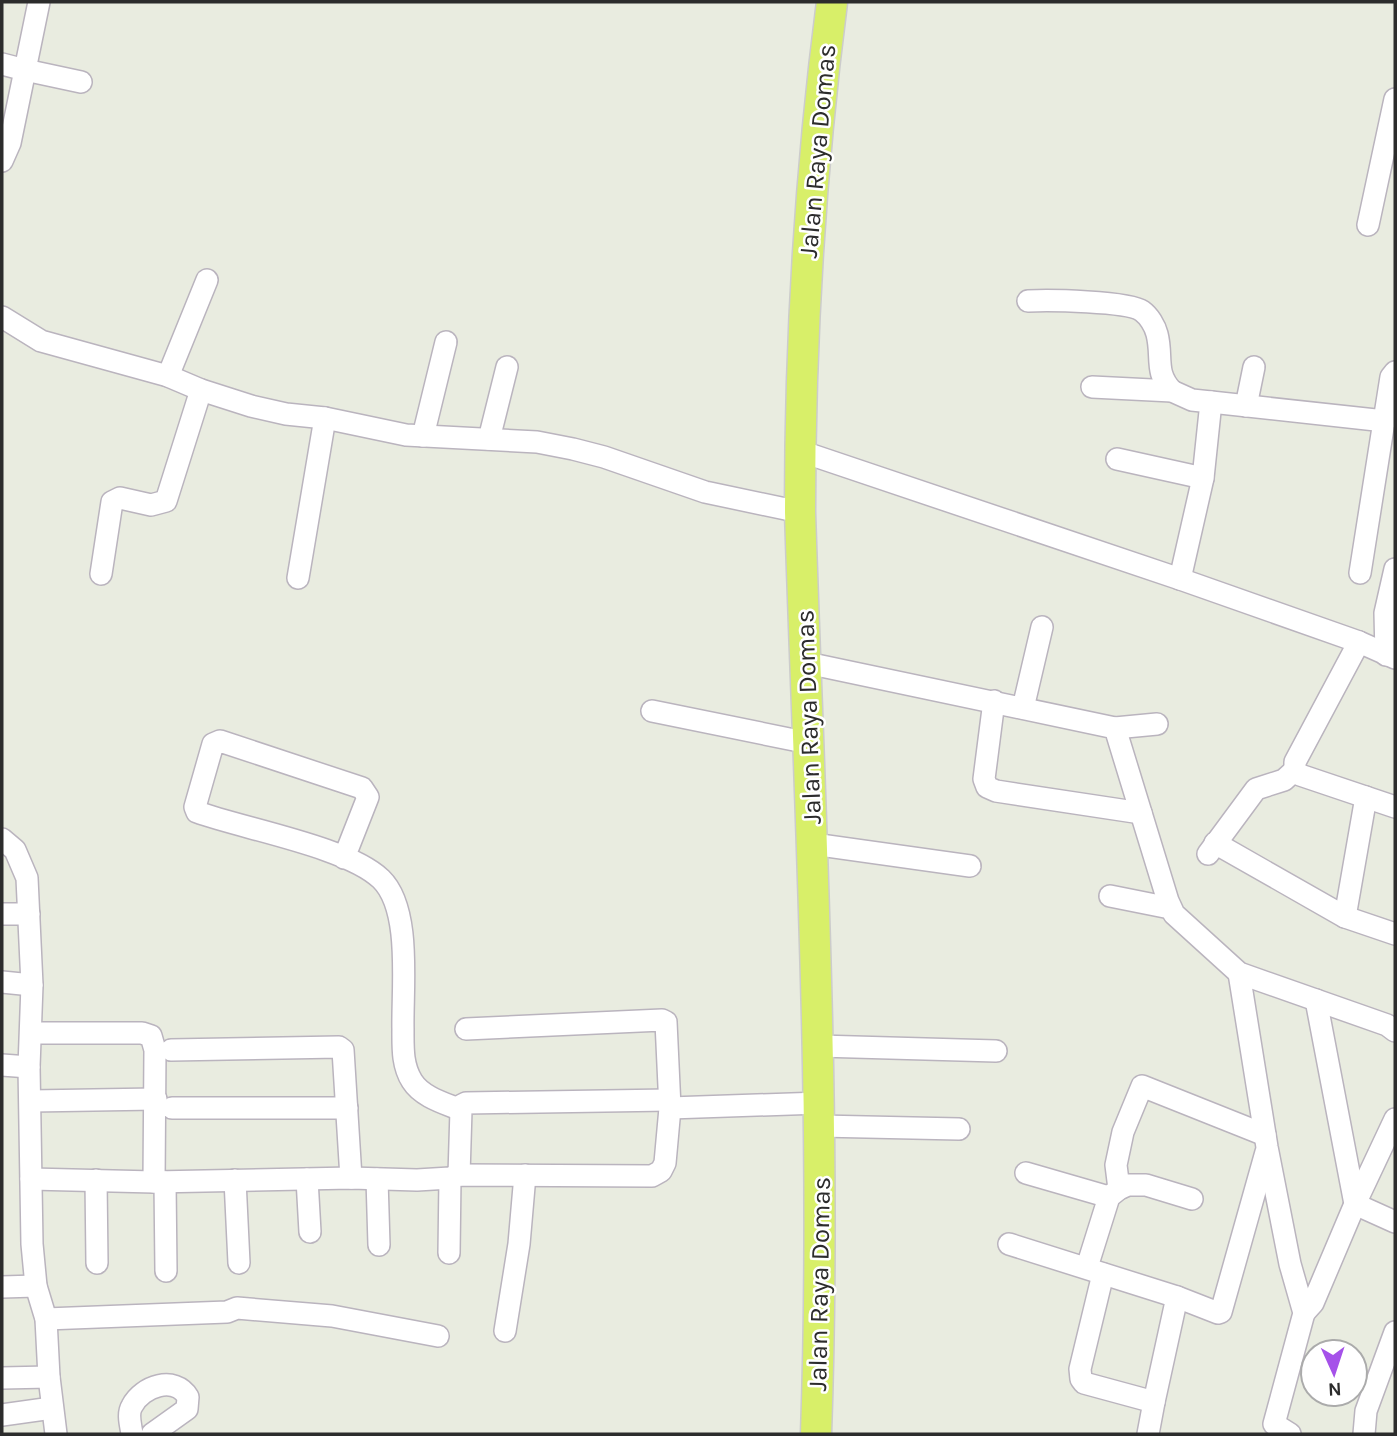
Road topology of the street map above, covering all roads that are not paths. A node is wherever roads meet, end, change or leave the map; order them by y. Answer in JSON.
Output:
{"nodes":[{"id":1,"x":39,"y":2,"type":"edge"},
{"id":2,"x":832,"y":2,"type":"edge"},
{"id":3,"x":2,"y":64,"type":"edge"},
{"id":4,"x":25,"y":70,"type":"junction"},
{"id":5,"x":81,"y":82,"type":"dead end"},
{"id":6,"x":1395,"y":99,"type":"edge"},
{"id":7,"x":2,"y":161,"type":"edge"},
{"id":8,"x":1368,"y":225,"type":"dead end"},
{"id":9,"x":207,"y":280,"type":"dead end"},
{"id":10,"x":1028,"y":301,"type":"dead end"},
{"id":11,"x":2,"y":317,"type":"edge"},
{"id":12,"x":446,"y":342,"type":"dead end"},
{"id":13,"x":507,"y":367,"type":"dead end"},
{"id":14,"x":1254,"y":367,"type":"dead end"},
{"id":15,"x":1395,"y":372,"type":"edge"},
{"id":16,"x":168,"y":376,"type":"junction"},
{"id":17,"x":1092,"y":387,"type":"dead end"},
{"id":18,"x":201,"y":390,"type":"junction"},
{"id":19,"x":1172,"y":391,"type":"junction"},
{"id":20,"x":1211,"y":402,"type":"junction"},
{"id":21,"x":1247,"y":406,"type":"junction"},
{"id":22,"x":326,"y":418,"type":"junction"},
{"id":23,"x":1385,"y":421,"type":"junction"},
{"id":24,"x":423,"y":436,"type":"junction"},
{"id":25,"x":489,"y":439,"type":"junction"},
{"id":26,"x":800,"y":451,"type":"junction"},
{"id":27,"x":1117,"y":459,"type":"dead end"},
{"id":28,"x":1203,"y":478,"type":"junction"},
{"id":29,"x":800,"y":512,"type":"junction"},
{"id":30,"x":1395,"y":569,"type":"edge"},
{"id":31,"x":1360,"y":573,"type":"dead end"},
{"id":32,"x":101,"y":574,"type":"dead end"},
{"id":33,"x":298,"y":578,"type":"dead end"},
{"id":34,"x":1180,"y":579,"type":"junction"},
{"id":35,"x":1042,"y":627,"type":"dead end"},
{"id":36,"x":1359,"y":642,"type":"junction"},
{"id":37,"x":1391,"y":656,"type":"edge"},
{"id":38,"x":807,"y":663,"type":"junction"},
{"id":39,"x":994,"y":701,"type":"junction"},
{"id":40,"x":1023,"y":708,"type":"junction"},
{"id":41,"x":652,"y":711,"type":"dead end"},
{"id":42,"x":1157,"y":724,"type":"dead end"},
{"id":43,"x":1115,"y":727,"type":"junction"},
{"id":44,"x":809,"y":743,"type":"junction"},
{"id":45,"x":1295,"y":770,"type":"junction"},
{"id":46,"x":1366,"y":797,"type":"junction"},
{"id":47,"x":1395,"y":807,"type":"edge"},
{"id":48,"x":1141,"y":813,"type":"junction"},
{"id":49,"x":2,"y":839,"type":"edge"},
{"id":50,"x":813,"y":844,"type":"junction"},
{"id":51,"x":344,"y":858,"type":"junction"},
{"id":52,"x":970,"y":866,"type":"dead end"},
{"id":53,"x":1110,"y":897,"type":"dead end"},
{"id":54,"x":1170,"y":908,"type":"junction"},
{"id":55,"x":2,"y":914,"type":"edge"},
{"id":56,"x":29,"y":914,"type":"junction"},
{"id":57,"x":1345,"y":917,"type":"junction"},
{"id":58,"x":1395,"y":934,"type":"edge"},
{"id":59,"x":1238,"y":973,"type":"junction"},
{"id":60,"x":2,"y":982,"type":"edge"},
{"id":61,"x":32,"y":985,"type":"junction"},
{"id":62,"x":1316,"y":1000,"type":"junction"},
{"id":63,"x":466,"y":1029,"type":"dead end"},
{"id":64,"x":1395,"y":1031,"type":"edge"},
{"id":65,"x":32,"y":1033,"type":"junction"},
{"id":66,"x":819,"y":1046,"type":"junction"},
{"id":67,"x":172,"y":1050,"type":"dead end"},
{"id":68,"x":996,"y":1051,"type":"dead end"},
{"id":69,"x":2,"y":1065,"type":"edge"},
{"id":70,"x":29,"y":1067,"type":"junction"},
{"id":71,"x":32,"y":1101,"type":"junction"},
{"id":72,"x":164,"y":1103,"type":"junction"},
{"id":73,"x":669,"y":1104,"type":"junction"},
{"id":74,"x":348,"y":1108,"type":"junction"},
{"id":75,"x":461,"y":1110,"type":"junction"},
{"id":76,"x":820,"y":1115,"type":"junction"},
{"id":77,"x":1395,"y":1119,"type":"edge"},
{"id":78,"x":959,"y":1129,"type":"dead end"},
{"id":79,"x":1266,"y":1141,"type":"junction"},
{"id":80,"x":1027,"y":1173,"type":"dead end"},
{"id":81,"x":525,"y":1175,"type":"junction"},
{"id":82,"x":454,"y":1176,"type":"junction"},
{"id":83,"x":351,"y":1178,"type":"junction"},
{"id":84,"x":31,"y":1179,"type":"junction"},
{"id":85,"x":307,"y":1179,"type":"junction"},
{"id":86,"x":377,"y":1179,"type":"junction"},
{"id":87,"x":96,"y":1180,"type":"junction"},
{"id":88,"x":235,"y":1180,"type":"junction"},
{"id":89,"x":160,"y":1182,"type":"junction"},
{"id":90,"x":1114,"y":1193,"type":"junction"},
{"id":91,"x":1192,"y":1199,"type":"dead end"},
{"id":92,"x":1355,"y":1204,"type":"junction"},
{"id":93,"x":1395,"y":1222,"type":"edge"},
{"id":94,"x":310,"y":1232,"type":"dead end"},
{"id":95,"x":1009,"y":1244,"type":"dead end"},
{"id":96,"x":379,"y":1245,"type":"dead end"},
{"id":97,"x":449,"y":1253,"type":"dead end"},
{"id":98,"x":97,"y":1263,"type":"dead end"},
{"id":99,"x":239,"y":1263,"type":"dead end"},
{"id":100,"x":1095,"y":1270,"type":"junction"},
{"id":101,"x":166,"y":1271,"type":"dead end"},
{"id":102,"x":36,"y":1286,"type":"junction"},
{"id":103,"x":2,"y":1287,"type":"edge"},
{"id":104,"x":1177,"y":1297,"type":"junction"},
{"id":105,"x":1304,"y":1313,"type":"junction"},
{"id":106,"x":46,"y":1320,"type":"junction"},
{"id":107,"x":505,"y":1331,"type":"dead end"},
{"id":108,"x":1395,"y":1332,"type":"edge"},
{"id":109,"x":438,"y":1336,"type":"dead end"},
{"id":110,"x":48,"y":1377,"type":"junction"},
{"id":111,"x":2,"y":1378,"type":"edge"},
{"id":112,"x":1154,"y":1402,"type":"junction"},
{"id":113,"x":52,"y":1408,"type":"junction"},
{"id":114,"x":2,"y":1415,"type":"edge"},
{"id":115,"x":56,"y":1434,"type":"edge"},
{"id":116,"x":132,"y":1434,"type":"edge"},
{"id":117,"x":152,"y":1434,"type":"edge"},
{"id":118,"x":816,"y":1434,"type":"edge"},
{"id":119,"x":1148,"y":1434,"type":"edge"},
{"id":120,"x":1290,"y":1434,"type":"edge"},
{"id":121,"x":1364,"y":1434,"type":"edge"}],
"edges":[{"from":1,"to":4,"type":"street"},
{"from":2,"to":26,"type":"highway","name":"Jalan Raya Domas"},
{"from":3,"to":4,"type":"street"},
{"from":4,"to":5,"type":"street"},
{"from":4,"to":7,"type":"street"},
{"from":6,"to":8,"type":"street"},
{"from":9,"to":16,"type":"street"},
{"from":10,"to":19,"type":"street"},
{"from":11,"to":16,"type":"street"},
{"from":12,"to":24,"type":"street"},
{"from":13,"to":25,"type":"street"},
{"from":14,"to":21,"type":"street"},
{"from":15,"to":23,"type":"street"},
{"from":16,"to":18,"type":"street"},
{"from":17,"to":19,"type":"street"},
{"from":18,"to":22,"type":"street"},
{"from":18,"to":32,"type":"street"},
{"from":19,"to":20,"type":"street"},
{"from":20,"to":21,"type":"street"},
{"from":20,"to":28,"type":"street"},
{"from":21,"to":23,"type":"street"},
{"from":22,"to":24,"type":"street"},
{"from":22,"to":33,"type":"street"},
{"from":23,"to":31,"type":"street"},
{"from":24,"to":25,"type":"street"},
{"from":25,"to":29,"type":"street"},
{"from":26,"to":29,"type":"highway","name":"Jalan Raya Domas"},
{"from":26,"to":34,"type":"street"},
{"from":27,"to":28,"type":"street"},
{"from":28,"to":34,"type":"street"},
{"from":29,"to":38,"type":"highway","name":"Jalan Raya Domas"},
{"from":30,"to":37,"type":"street"},
{"from":34,"to":36,"type":"street"},
{"from":35,"to":40,"type":"street"},
{"from":36,"to":37,"type":"street"},
{"from":36,"to":45,"type":"street"},
{"from":38,"to":39,"type":"street"},
{"from":38,"to":44,"type":"highway","name":"Jalan Raya Domas"},
{"from":39,"to":40,"type":"street"},
{"from":39,"to":48,"type":"street"},
{"from":40,"to":43,"type":"street"},
{"from":41,"to":44,"type":"street"},
{"from":42,"to":43,"type":"street"},
{"from":43,"to":48,"type":"street"},
{"from":44,"to":50,"type":"highway","name":"Jalan Raya Domas"},
{"from":45,"to":46,"type":"street"},
{"from":45,"to":57,"type":"street"},
{"from":46,"to":47,"type":"street"},
{"from":46,"to":57,"type":"street"},
{"from":48,"to":54,"type":"street"},
{"from":49,"to":56,"type":"street"},
{"from":50,"to":52,"type":"street"},
{"from":50,"to":66,"type":"highway","name":"Jalan Raya Domas"},
{"from":51,"to":51,"type":"street"},
{"from":51,"to":75,"type":"street"},
{"from":53,"to":54,"type":"street"},
{"from":54,"to":59,"type":"street"},
{"from":55,"to":56,"type":"street"},
{"from":56,"to":61,"type":"street"},
{"from":57,"to":58,"type":"street"},
{"from":59,"to":62,"type":"street"},
{"from":59,"to":79,"type":"street"},
{"from":60,"to":61,"type":"street"},
{"from":61,"to":65,"type":"street"},
{"from":62,"to":64,"type":"street"},
{"from":62,"to":92,"type":"street"},
{"from":63,"to":73,"type":"street"},
{"from":65,"to":70,"type":"street"},
{"from":65,"to":72,"type":"street"},
{"from":66,"to":68,"type":"street"},
{"from":66,"to":76,"type":"highway","name":"Jalan Raya Domas"},
{"from":67,"to":74,"type":"street"},
{"from":69,"to":70,"type":"street"},
{"from":70,"to":71,"type":"street"},
{"from":71,"to":72,"type":"street"},
{"from":71,"to":84,"type":"street"},
{"from":72,"to":74,"type":"street"},
{"from":72,"to":89,"type":"street"},
{"from":73,"to":75,"type":"street"},
{"from":73,"to":76,"type":"street"},
{"from":73,"to":81,"type":"street"},
{"from":74,"to":83,"type":"street"},
{"from":75,"to":82,"type":"street"},
{"from":76,"to":78,"type":"street"},
{"from":76,"to":118,"type":"highway","name":"Jalan Raya Domas"},
{"from":77,"to":92,"type":"street"},
{"from":79,"to":90,"type":"street"},
{"from":79,"to":104,"type":"street"},
{"from":79,"to":105,"type":"street"},
{"from":80,"to":90,"type":"street"},
{"from":81,"to":82,"type":"street"},
{"from":81,"to":107,"type":"street"},
{"from":82,"to":86,"type":"street"},
{"from":82,"to":97,"type":"street"},
{"from":83,"to":85,"type":"street"},
{"from":83,"to":86,"type":"street"},
{"from":84,"to":87,"type":"street"},
{"from":84,"to":102,"type":"street"},
{"from":85,"to":88,"type":"street"},
{"from":85,"to":94,"type":"street"},
{"from":86,"to":96,"type":"street"},
{"from":87,"to":89,"type":"street"},
{"from":87,"to":98,"type":"street"},
{"from":88,"to":89,"type":"street"},
{"from":88,"to":99,"type":"street"},
{"from":89,"to":101,"type":"street"},
{"from":90,"to":91,"type":"street"},
{"from":90,"to":100,"type":"street"},
{"from":92,"to":93,"type":"street"},
{"from":92,"to":105,"type":"street"},
{"from":95,"to":100,"type":"street"},
{"from":100,"to":104,"type":"street"},
{"from":100,"to":112,"type":"street"},
{"from":102,"to":103,"type":"street"},
{"from":102,"to":106,"type":"street"},
{"from":104,"to":112,"type":"street"},
{"from":105,"to":120,"type":"street"},
{"from":106,"to":109,"type":"street"},
{"from":106,"to":110,"type":"street"},
{"from":108,"to":121,"type":"street"},
{"from":110,"to":111,"type":"street"},
{"from":110,"to":113,"type":"street"},
{"from":112,"to":119,"type":"street"},
{"from":113,"to":114,"type":"street"},
{"from":113,"to":115,"type":"street"},
{"from":116,"to":117,"type":"street"}]}
